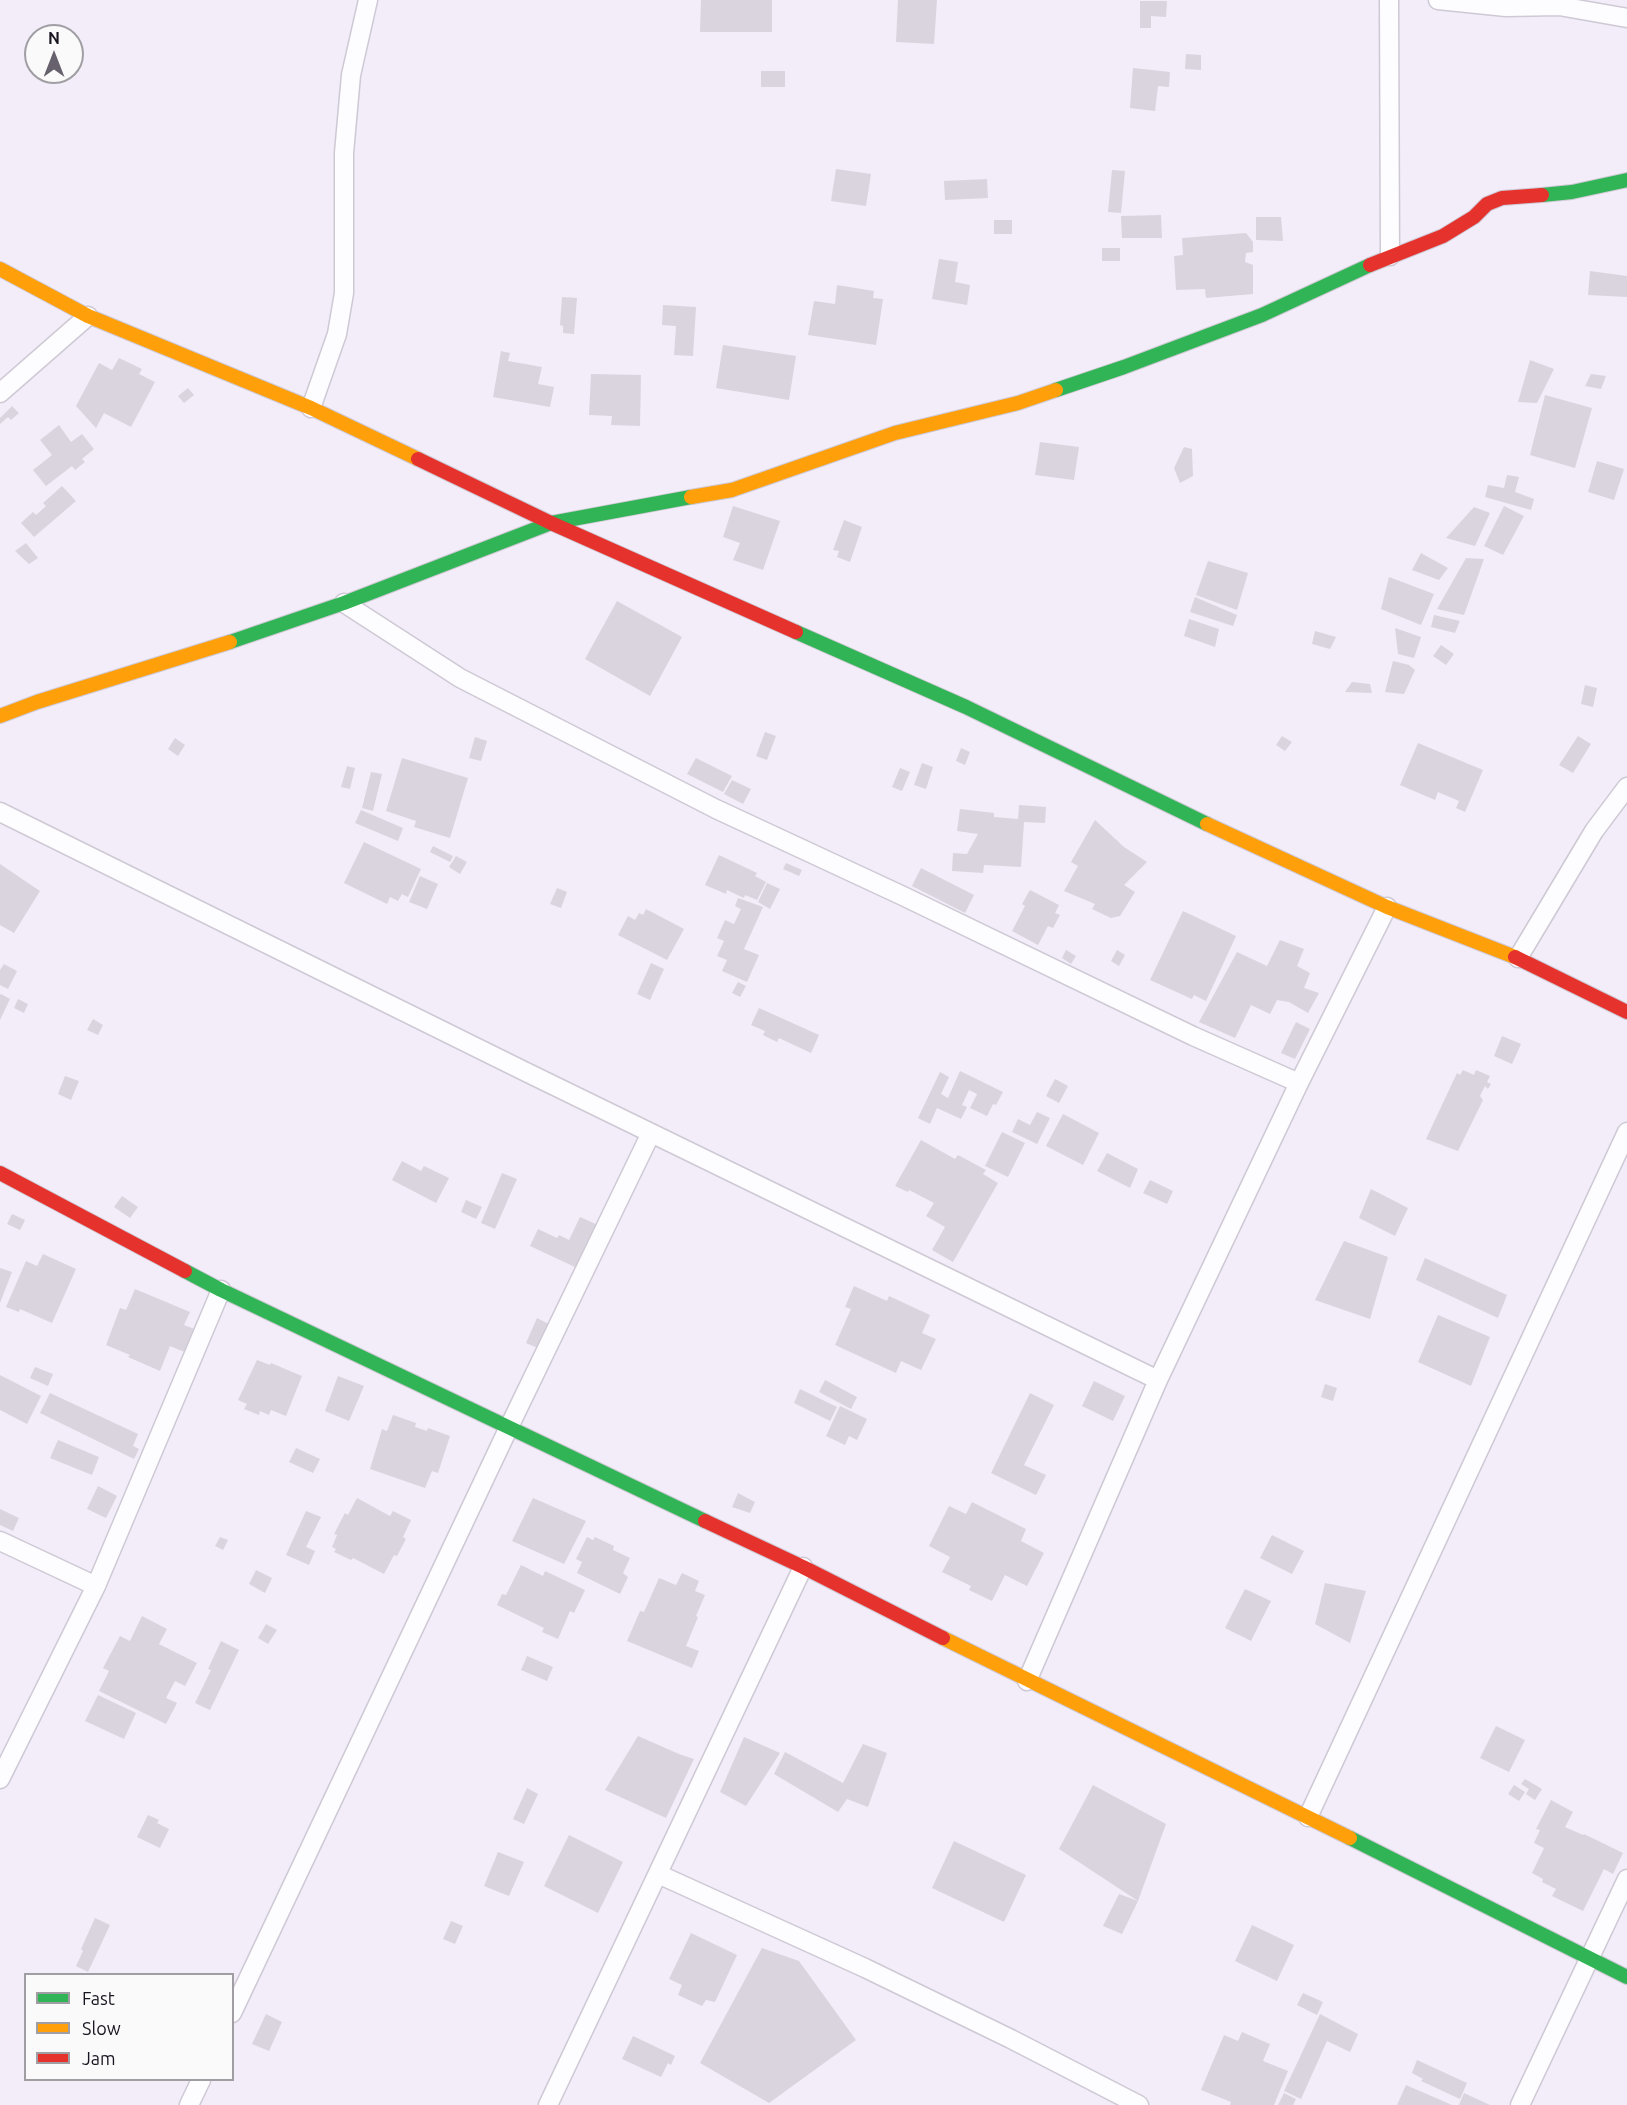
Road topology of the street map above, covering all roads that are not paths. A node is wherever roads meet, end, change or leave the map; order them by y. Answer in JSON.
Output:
{"nodes":[{"id":1,"x":368,"y":0,"type":"edge"},
{"id":2,"x":1389,"y":0,"type":"edge"},
{"id":3,"x":1438,"y":0,"type":"edge"},
{"id":4,"x":1627,"y":18,"type":"edge"},
{"id":5,"x":1627,"y":180,"type":"edge"},
{"id":6,"x":1390,"y":256,"type":"junction"},
{"id":7,"x":0,"y":269,"type":"edge"},
{"id":8,"x":88,"y":316,"type":"junction"},
{"id":9,"x":0,"y":393,"type":"edge"},
{"id":10,"x":311,"y":408,"type":"junction"},
{"id":11,"x":551,"y":523,"type":"junction"},
{"id":12,"x":344,"y":603,"type":"junction"},
{"id":13,"x":0,"y":716,"type":"edge"},
{"id":14,"x":1627,"y":788,"type":"edge"},
{"id":15,"x":0,"y":812,"type":"edge"},
{"id":16,"x":1387,"y":907,"type":"junction"},
{"id":17,"x":1518,"y":958,"type":"junction"},
{"id":18,"x":1627,"y":1012,"type":"edge"},
{"id":19,"x":1299,"y":1083,"type":"junction"},
{"id":20,"x":1627,"y":1132,"type":"edge"},
{"id":21,"x":651,"y":1133,"type":"junction"},
{"id":22,"x":0,"y":1173,"type":"edge"},
{"id":23,"x":221,"y":1290,"type":"junction"},
{"id":24,"x":1158,"y":1380,"type":"junction"},
{"id":25,"x":509,"y":1427,"type":"junction"},
{"id":26,"x":0,"y":1541,"type":"edge"},
{"id":27,"x":803,"y":1567,"type":"junction"},
{"id":28,"x":96,"y":1586,"type":"junction"},
{"id":29,"x":1027,"y":1681,"type":"junction"},
{"id":30,"x":0,"y":1779,"type":"edge"},
{"id":31,"x":1308,"y":1817,"type":"junction"},
{"id":32,"x":658,"y":1874,"type":"junction"},
{"id":33,"x":1627,"y":1879,"type":"edge"},
{"id":34,"x":1589,"y":1959,"type":"junction"},
{"id":35,"x":1627,"y":1977,"type":"edge"},
{"id":36,"x":234,"y":2009,"type":"edge"},
{"id":37,"x":200,"y":2081,"type":"edge"},
{"id":38,"x":189,"y":2105,"type":"edge"},
{"id":39,"x":549,"y":2105,"type":"edge"},
{"id":40,"x":1139,"y":2105,"type":"edge"},
{"id":41,"x":1520,"y":2105,"type":"edge"}],
"edges":[{"from":1,"to":10,"type":"street"},
{"from":2,"to":6,"type":"street"},
{"from":3,"to":4,"type":"street"},
{"from":5,"to":6,"type":"street"},
{"from":6,"to":11,"type":"street"},
{"from":7,"to":8,"type":"street"},
{"from":8,"to":9,"type":"street"},
{"from":8,"to":10,"type":"street"},
{"from":10,"to":11,"type":"street"},
{"from":11,"to":12,"type":"street"},
{"from":11,"to":16,"type":"street"},
{"from":12,"to":13,"type":"street"},
{"from":12,"to":19,"type":"street"},
{"from":14,"to":17,"type":"street"},
{"from":15,"to":21,"type":"street"},
{"from":16,"to":17,"type":"street"},
{"from":16,"to":19,"type":"street"},
{"from":17,"to":18,"type":"street"},
{"from":19,"to":24,"type":"street"},
{"from":20,"to":31,"type":"street"},
{"from":21,"to":24,"type":"street"},
{"from":21,"to":25,"type":"street"},
{"from":22,"to":23,"type":"street"},
{"from":23,"to":25,"type":"street"},
{"from":23,"to":28,"type":"street"},
{"from":24,"to":29,"type":"street"},
{"from":25,"to":27,"type":"street"},
{"from":25,"to":36,"type":"street"},
{"from":26,"to":28,"type":"street"},
{"from":27,"to":29,"type":"street"},
{"from":27,"to":32,"type":"street"},
{"from":28,"to":30,"type":"street"},
{"from":29,"to":31,"type":"street"},
{"from":31,"to":34,"type":"street"},
{"from":32,"to":39,"type":"street"},
{"from":32,"to":40,"type":"street"},
{"from":33,"to":34,"type":"street"},
{"from":34,"to":35,"type":"street"},
{"from":34,"to":41,"type":"street"},
{"from":37,"to":38,"type":"street"}]}
